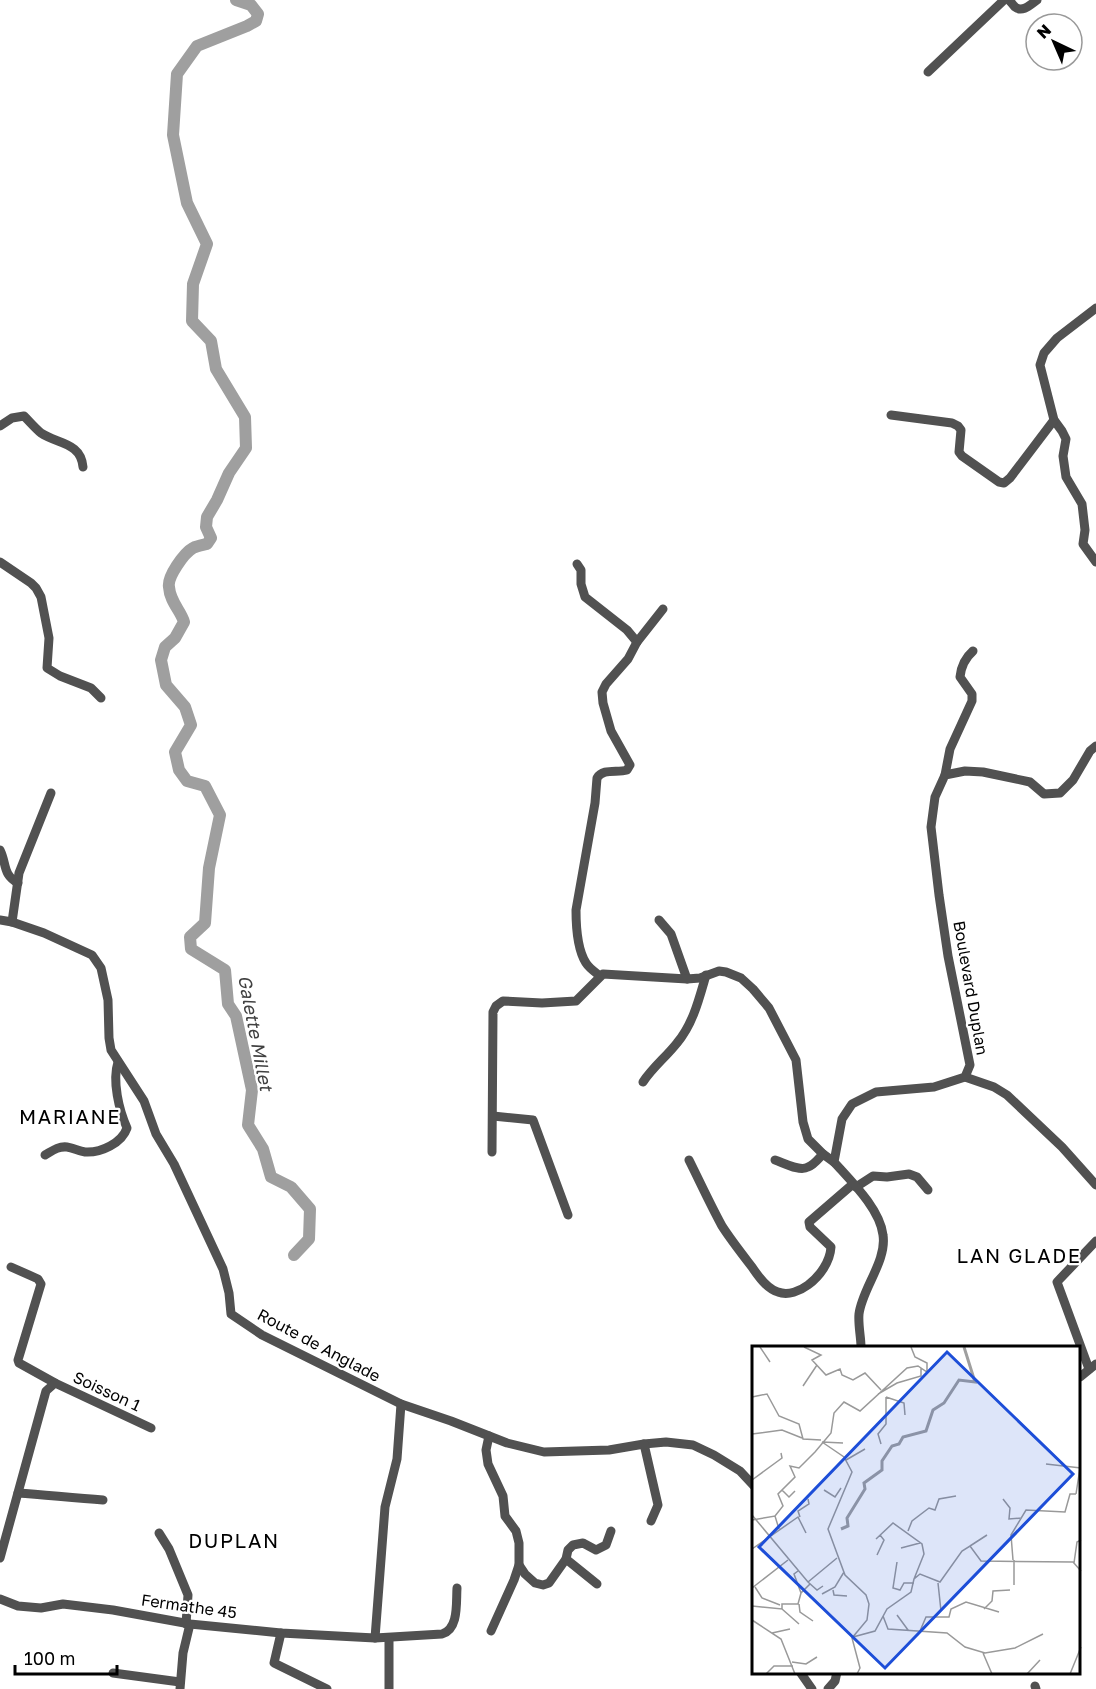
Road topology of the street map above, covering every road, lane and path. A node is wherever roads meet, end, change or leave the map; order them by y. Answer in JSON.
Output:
{"nodes":[{"id":1,"x":1007,"y":0,"type":"edge"},
{"id":2,"x":1037,"y":0,"type":"edge"},
{"id":3,"x":928,"y":72,"type":"dead end"},
{"id":4,"x":1096,"y":308,"type":"edge"},
{"id":5,"x":891,"y":415,"type":"dead end"},
{"id":6,"x":1054,"y":420,"type":"junction"},
{"id":7,"x":0,"y":426,"type":"edge"},
{"id":8,"x":84,"y":467,"type":"dead end"},
{"id":9,"x":0,"y":562,"type":"edge"},
{"id":10,"x":1096,"y":562,"type":"edge"},
{"id":11,"x":577,"y":564,"type":"dead end"},
{"id":12,"x":663,"y":609,"type":"dead end"},
{"id":13,"x":637,"y":642,"type":"junction"},
{"id":14,"x":973,"y":651,"type":"dead end"},
{"id":15,"x":101,"y":698,"type":"dead end"},
{"id":16,"x":1096,"y":746,"type":"edge"},
{"id":17,"x":945,"y":775,"type":"junction"},
{"id":18,"x":51,"y":793,"type":"dead end"},
{"id":19,"x":0,"y":850,"type":"edge"},
{"id":20,"x":18,"y":883,"type":"junction"},
{"id":21,"x":0,"y":920,"type":"edge"},
{"id":22,"x":659,"y":920,"type":"dead end"},
{"id":23,"x":12,"y":922,"type":"junction"},
{"id":24,"x":706,"y":975,"type":"junction"},
{"id":25,"x":600,"y":976,"type":"junction"},
{"id":26,"x":687,"y":979,"type":"junction"},
{"id":27,"x":118,"y":1062,"type":"junction"},
{"id":28,"x":965,"y":1077,"type":"junction"},
{"id":29,"x":643,"y":1082,"type":"dead end"},
{"id":30,"x":493,"y":1116,"type":"junction"},
{"id":31,"x":492,"y":1152,"type":"dead end"},
{"id":32,"x":823,"y":1154,"type":"junction"},
{"id":33,"x":45,"y":1155,"type":"dead end"},
{"id":34,"x":689,"y":1160,"type":"dead end"},
{"id":35,"x":775,"y":1160,"type":"dead end"},
{"id":36,"x":834,"y":1162,"type":"junction"},
{"id":37,"x":1096,"y":1185,"type":"edge"},
{"id":38,"x":855,"y":1186,"type":"junction"},
{"id":39,"x":928,"y":1190,"type":"dead end"},
{"id":40,"x":568,"y":1215,"type":"dead end"},
{"id":41,"x":1096,"y":1241,"type":"edge"},
{"id":42,"x":11,"y":1267,"type":"dead end"},
{"id":43,"x":861,"y":1346,"type":"edge"},
{"id":44,"x":1092,"y":1367,"type":"edge"},
{"id":45,"x":55,"y":1383,"type":"junction"},
{"id":46,"x":401,"y":1404,"type":"junction"},
{"id":47,"x":151,"y":1428,"type":"dead end"},
{"id":48,"x":489,"y":1436,"type":"junction"},
{"id":49,"x":644,"y":1444,"type":"junction"},
{"id":50,"x":752,"y":1483,"type":"edge"},
{"id":51,"x":18,"y":1493,"type":"junction"},
{"id":52,"x":103,"y":1500,"type":"dead end"},
{"id":53,"x":651,"y":1521,"type":"dead end"},
{"id":54,"x":4,"y":1527,"type":"edge"},
{"id":55,"x":611,"y":1531,"type":"dead end"},
{"id":56,"x":159,"y":1533,"type":"dead end"},
{"id":57,"x":0,"y":1558,"type":"edge"},
{"id":58,"x":566,"y":1559,"type":"junction"},
{"id":59,"x":519,"y":1565,"type":"junction"},
{"id":60,"x":597,"y":1584,"type":"dead end"},
{"id":61,"x":457,"y":1588,"type":"dead end"},
{"id":62,"x":0,"y":1599,"type":"edge"},
{"id":63,"x":188,"y":1624,"type":"junction"},
{"id":64,"x":491,"y":1631,"type":"dead end"},
{"id":65,"x":281,"y":1633,"type":"junction"},
{"id":66,"x":375,"y":1638,"type":"junction"},
{"id":67,"x":389,"y":1638,"type":"junction"},
{"id":68,"x":113,"y":1674,"type":"dead end"},
{"id":69,"x":801,"y":1674,"type":"edge"},
{"id":70,"x":837,"y":1674,"type":"edge"},
{"id":71,"x":180,"y":1686,"type":"edge"},
{"id":72,"x":327,"y":1689,"type":"edge"},
{"id":73,"x":389,"y":1689,"type":"edge"},
{"id":74,"x":812,"y":1689,"type":"edge"},
{"id":75,"x":828,"y":1689,"type":"edge"}],
"edges":[{"from":1,"to":2,"type":"street"},
{"from":1,"to":3,"type":"street"},
{"from":4,"to":6,"type":"street"},
{"from":5,"to":6,"type":"street"},
{"from":6,"to":10,"type":"street"},
{"from":7,"to":8,"type":"street"},
{"from":9,"to":15,"type":"street"},
{"from":11,"to":13,"type":"street"},
{"from":12,"to":13,"type":"street"},
{"from":13,"to":25,"type":"street"},
{"from":14,"to":17,"type":"street","name":"Boulevard Duplan"},
{"from":16,"to":17,"type":"street"},
{"from":17,"to":28,"type":"street","name":"Boulevard Duplan"},
{"from":18,"to":20,"type":"street"},
{"from":19,"to":20,"type":"street"},
{"from":20,"to":23,"type":"street"},
{"from":21,"to":23,"type":"street","name":"Route de Anglade"},
{"from":22,"to":26,"type":"street"},
{"from":23,"to":27,"type":"street","name":"Route de Anglade"},
{"from":24,"to":26,"type":"street"},
{"from":24,"to":29,"type":"street"},
{"from":24,"to":32,"type":"street"},
{"from":25,"to":26,"type":"street"},
{"from":25,"to":30,"type":"street"},
{"from":27,"to":33,"type":"street"},
{"from":27,"to":46,"type":"street","name":"Route de Anglade"},
{"from":28,"to":36,"type":"street","name":"Boulevard Duplan"},
{"from":28,"to":37,"type":"street"},
{"from":30,"to":31,"type":"street"},
{"from":30,"to":40,"type":"street"},
{"from":32,"to":35,"type":"street"},
{"from":32,"to":36,"type":"street"},
{"from":34,"to":38,"type":"street"},
{"from":36,"to":38,"type":"street"},
{"from":38,"to":39,"type":"street"},
{"from":38,"to":43,"type":"street"},
{"from":41,"to":44,"type":"street"},
{"from":42,"to":45,"type":"street"},
{"from":45,"to":47,"type":"street","name":"Soisson 1"},
{"from":45,"to":51,"type":"street","name":"Soisson 1"},
{"from":46,"to":48,"type":"street","name":"Route de Anglade"},
{"from":46,"to":66,"type":"street"},
{"from":48,"to":49,"type":"street","name":"Route de Anglade"},
{"from":48,"to":59,"type":"street"},
{"from":49,"to":50,"type":"street","name":"Route de Anglade"},
{"from":49,"to":53,"type":"street"},
{"from":51,"to":52,"type":"street"},
{"from":51,"to":54,"type":"street","name":"Soisson 1"},
{"from":54,"to":57,"type":"street","name":"Soisson 1"},
{"from":55,"to":58,"type":"street"},
{"from":56,"to":63,"type":"street"},
{"from":58,"to":59,"type":"street"},
{"from":58,"to":60,"type":"street"},
{"from":59,"to":64,"type":"street"},
{"from":61,"to":67,"type":"street","name":"Fermathe 45"},
{"from":62,"to":63,"type":"street","name":"Fermathe 45"},
{"from":63,"to":65,"type":"street","name":"Fermathe 45"},
{"from":63,"to":71,"type":"street"},
{"from":65,"to":66,"type":"street","name":"Fermathe 45"},
{"from":65,"to":72,"type":"street"},
{"from":66,"to":67,"type":"street","name":"Fermathe 45"},
{"from":67,"to":73,"type":"street"},
{"from":68,"to":71,"type":"street"},
{"from":69,"to":74,"type":"street"},
{"from":70,"to":75,"type":"street"}]}
